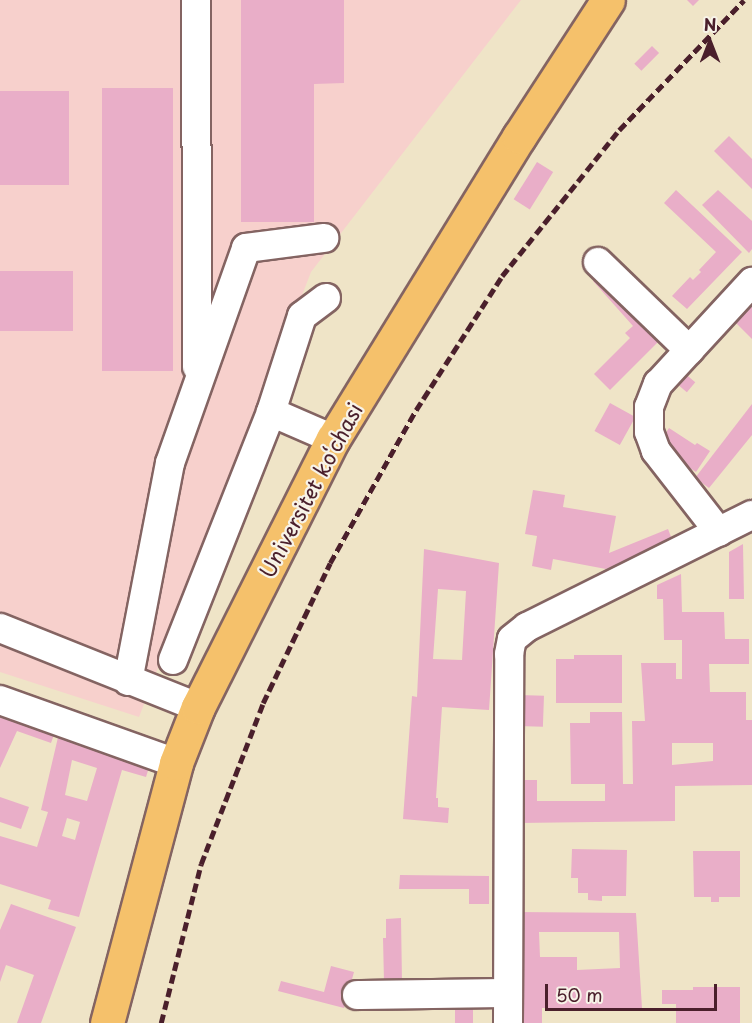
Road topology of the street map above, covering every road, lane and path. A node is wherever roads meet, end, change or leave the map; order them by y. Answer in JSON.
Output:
{"nodes":[{"id":1,"x":196,"y":0,"type":"edge"},
{"id":2,"x":608,"y":0,"type":"edge"},
{"id":3,"x":324,"y":237,"type":"dead end"},
{"id":4,"x":598,"y":262,"type":"dead end"},
{"id":5,"x":752,"y":282,"type":"edge"},
{"id":6,"x":326,"y":298,"type":"dead end"},
{"id":7,"x":689,"y":350,"type":"junction"},
{"id":8,"x":197,"y":389,"type":"junction"},
{"id":9,"x":271,"y":412,"type":"junction"},
{"id":10,"x":333,"y":439,"type":"junction"},
{"id":11,"x":751,"y":520,"type":"edge"},
{"id":12,"x":719,"y":532,"type":"junction"},
{"id":13,"x":0,"y":628,"type":"edge"},
{"id":14,"x":173,"y":660,"type":"dead end"},
{"id":15,"x":128,"y":681,"type":"junction"},
{"id":16,"x":0,"y":700,"type":"edge"},
{"id":17,"x":198,"y":707,"type":"junction"},
{"id":18,"x":176,"y":763,"type":"junction"},
{"id":19,"x":508,"y":993,"type":"junction"},
{"id":20,"x":357,"y":995,"type":"dead end"},
{"id":21,"x":107,"y":1023,"type":"edge"},
{"id":22,"x":508,"y":1023,"type":"edge"}],
"edges":[{"from":1,"to":8,"type":"street"},
{"from":2,"to":10,"type":"main road","name":"Universitet kо‘chasi"},
{"from":3,"to":8,"type":"street"},
{"from":4,"to":7,"type":"street"},
{"from":5,"to":7,"type":"street"},
{"from":6,"to":9,"type":"street"},
{"from":7,"to":12,"type":"street"},
{"from":8,"to":15,"type":"street"},
{"from":9,"to":10,"type":"street"},
{"from":9,"to":14,"type":"street"},
{"from":10,"to":17,"type":"main road","name":"Universitet kо‘chasi"},
{"from":11,"to":12,"type":"street"},
{"from":12,"to":19,"type":"street"},
{"from":13,"to":15,"type":"street"},
{"from":15,"to":17,"type":"street"},
{"from":16,"to":18,"type":"street"},
{"from":17,"to":18,"type":"main road","name":"Universitet kо‘chasi"},
{"from":18,"to":21,"type":"main road","name":"Universitet kо‘chasi"},
{"from":19,"to":20,"type":"street"},
{"from":19,"to":22,"type":"street"}]}
